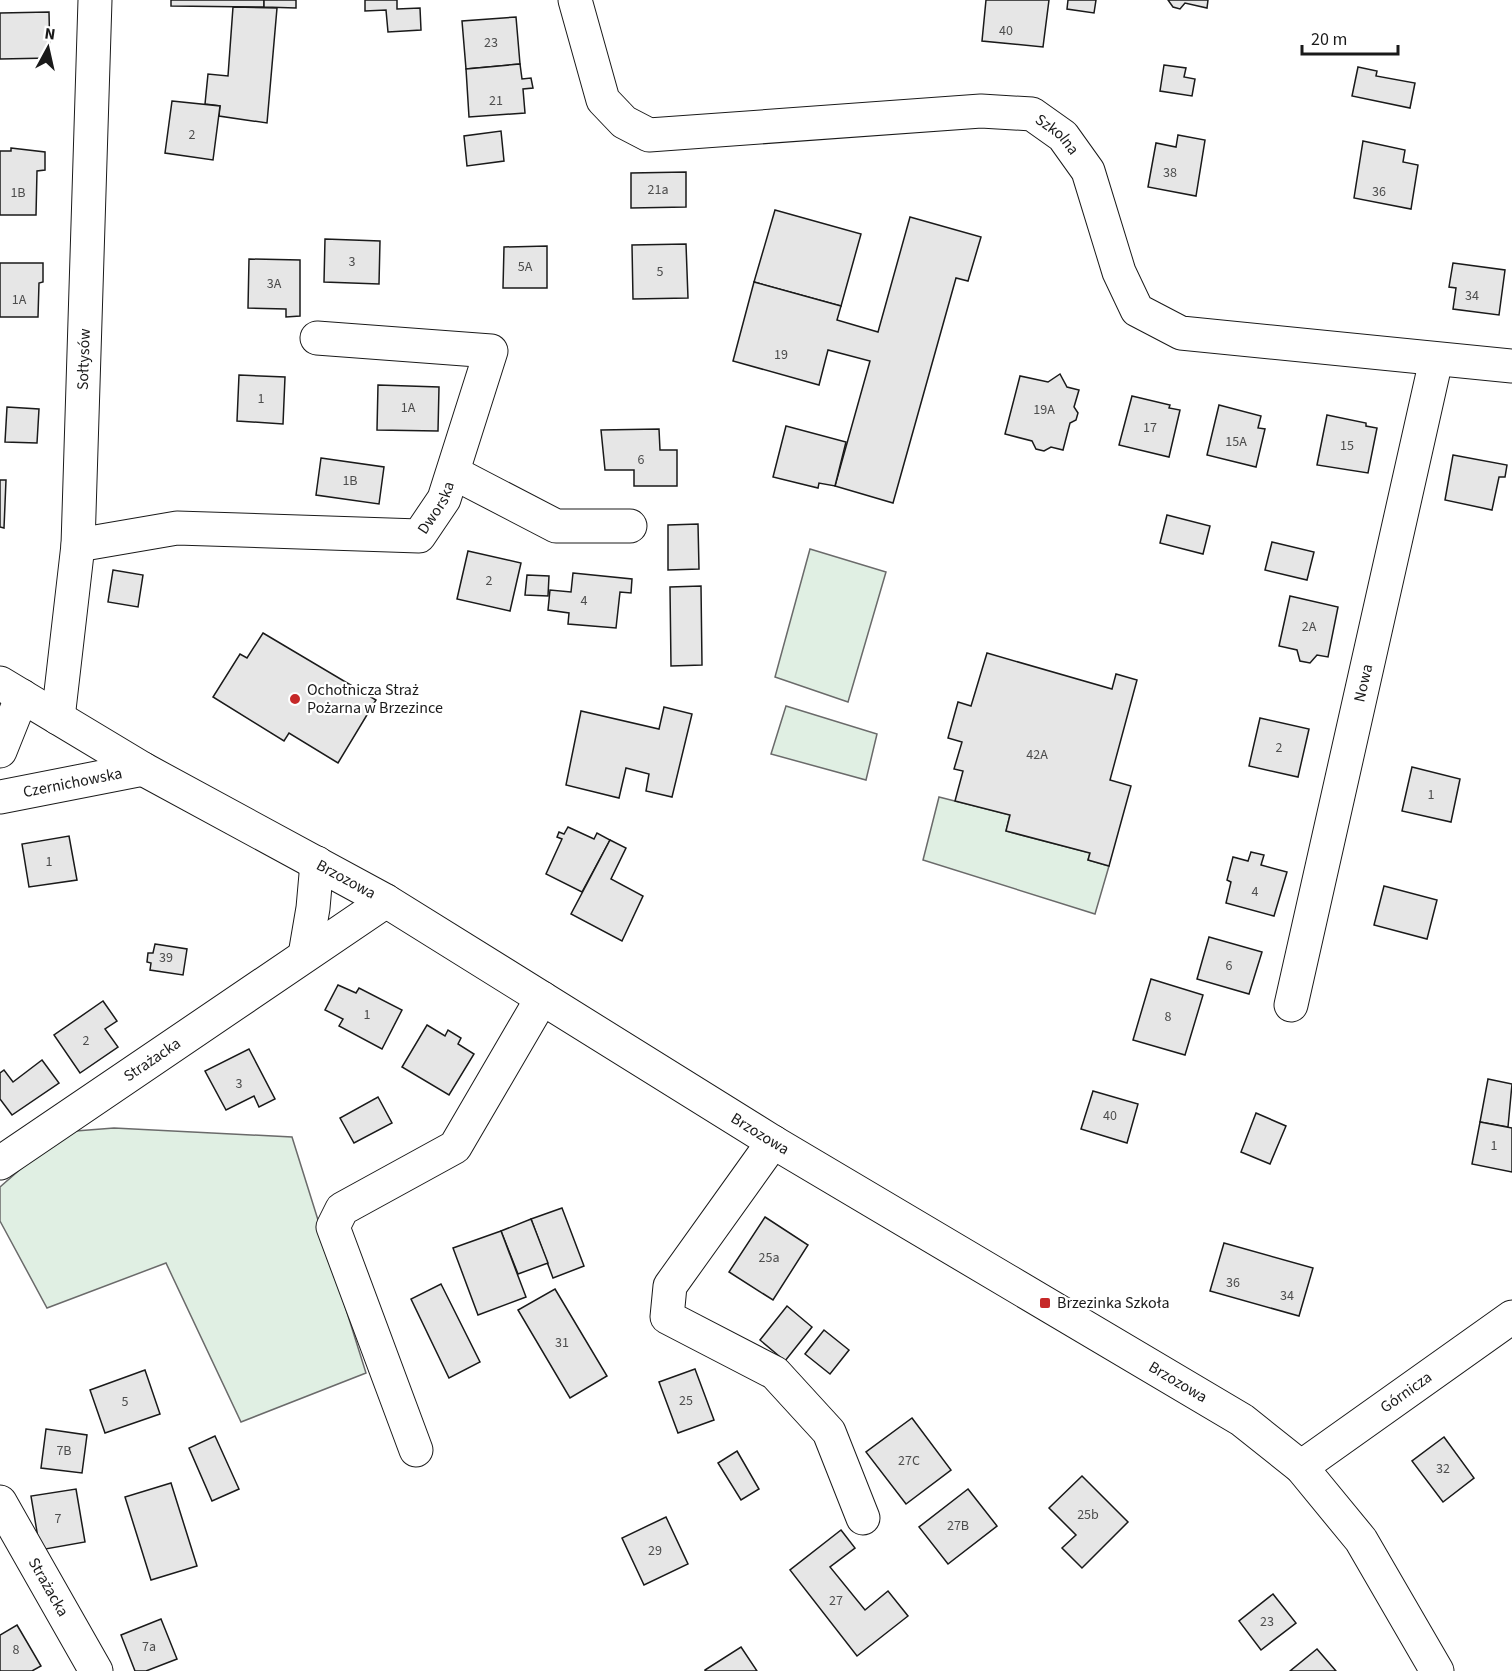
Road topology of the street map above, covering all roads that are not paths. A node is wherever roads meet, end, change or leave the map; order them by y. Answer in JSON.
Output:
{"nodes":[{"id":1,"x":95,"y":0,"type":"edge"},
{"id":2,"x":575,"y":0,"type":"edge"},
{"id":3,"x":317,"y":338,"type":"dead end"},
{"id":4,"x":1436,"y":360,"type":"junction"},
{"id":5,"x":1512,"y":366,"type":"edge"},
{"id":6,"x":454,"y":473,"type":"junction"},
{"id":7,"x":630,"y":526,"type":"dead end"},
{"id":8,"x":78,"y":545,"type":"junction"},
{"id":9,"x":11,"y":689,"type":"edge"},
{"id":10,"x":58,"y":718,"type":"junction"},
{"id":11,"x":0,"y":751,"type":"edge"},
{"id":12,"x":143,"y":769,"type":"junction"},
{"id":13,"x":0,"y":796,"type":"edge"},
{"id":14,"x":317,"y":863,"type":"junction"},
{"id":15,"x":386,"y":901,"type":"junction"},
{"id":16,"x":305,"y":955,"type":"junction"},
{"id":17,"x":542,"y":998,"type":"junction"},
{"id":18,"x":1291,"y":1005,"type":"dead end"},
{"id":19,"x":773,"y":1142,"type":"junction"},
{"id":20,"x":0,"y":1163,"type":"edge"},
{"id":21,"x":1512,"y":1317,"type":"edge"},
{"id":22,"x":416,"y":1450,"type":"dead end"},
{"id":23,"x":1301,"y":1467,"type":"junction"},
{"id":24,"x":0,"y":1502,"type":"edge"},
{"id":25,"x":863,"y":1518,"type":"dead end"},
{"id":26,"x":96,"y":1671,"type":"edge"},
{"id":27,"x":1437,"y":1671,"type":"edge"}],
"edges":[{"from":1,"to":8,"type":"street","name":"Sołtysów"},
{"from":2,"to":4,"type":"street","name":"Szkolna"},
{"from":3,"to":6,"type":"street","name":"Dworska"},
{"from":4,"to":5,"type":"street","name":"Szkolna"},
{"from":4,"to":18,"type":"street","name":"Nowa"},
{"from":6,"to":7,"type":"street"},
{"from":6,"to":8,"type":"street","name":"Dworska"},
{"from":8,"to":10,"type":"street","name":"Sołtysów"},
{"from":9,"to":10,"type":"street","name":"Brzozowa"},
{"from":9,"to":11,"type":"street"},
{"from":10,"to":12,"type":"street","name":"Brzozowa"},
{"from":12,"to":13,"type":"street","name":"Czernichowska"},
{"from":12,"to":14,"type":"street","name":"Brzozowa"},
{"from":14,"to":15,"type":"street","name":"Brzozowa"},
{"from":14,"to":16,"type":"street"},
{"from":15,"to":16,"type":"street","name":"Strażacka"},
{"from":15,"to":17,"type":"street","name":"Brzozowa"},
{"from":16,"to":20,"type":"street","name":"Strażacka"},
{"from":17,"to":19,"type":"street","name":"Brzozowa"},
{"from":17,"to":22,"type":"street"},
{"from":19,"to":23,"type":"street","name":"Brzozowa"},
{"from":19,"to":25,"type":"street"},
{"from":21,"to":23,"type":"street","name":"Górnicza"},
{"from":23,"to":27,"type":"street","name":"Brzozowa"},
{"from":24,"to":26,"type":"street","name":"Strażacka"}]}
